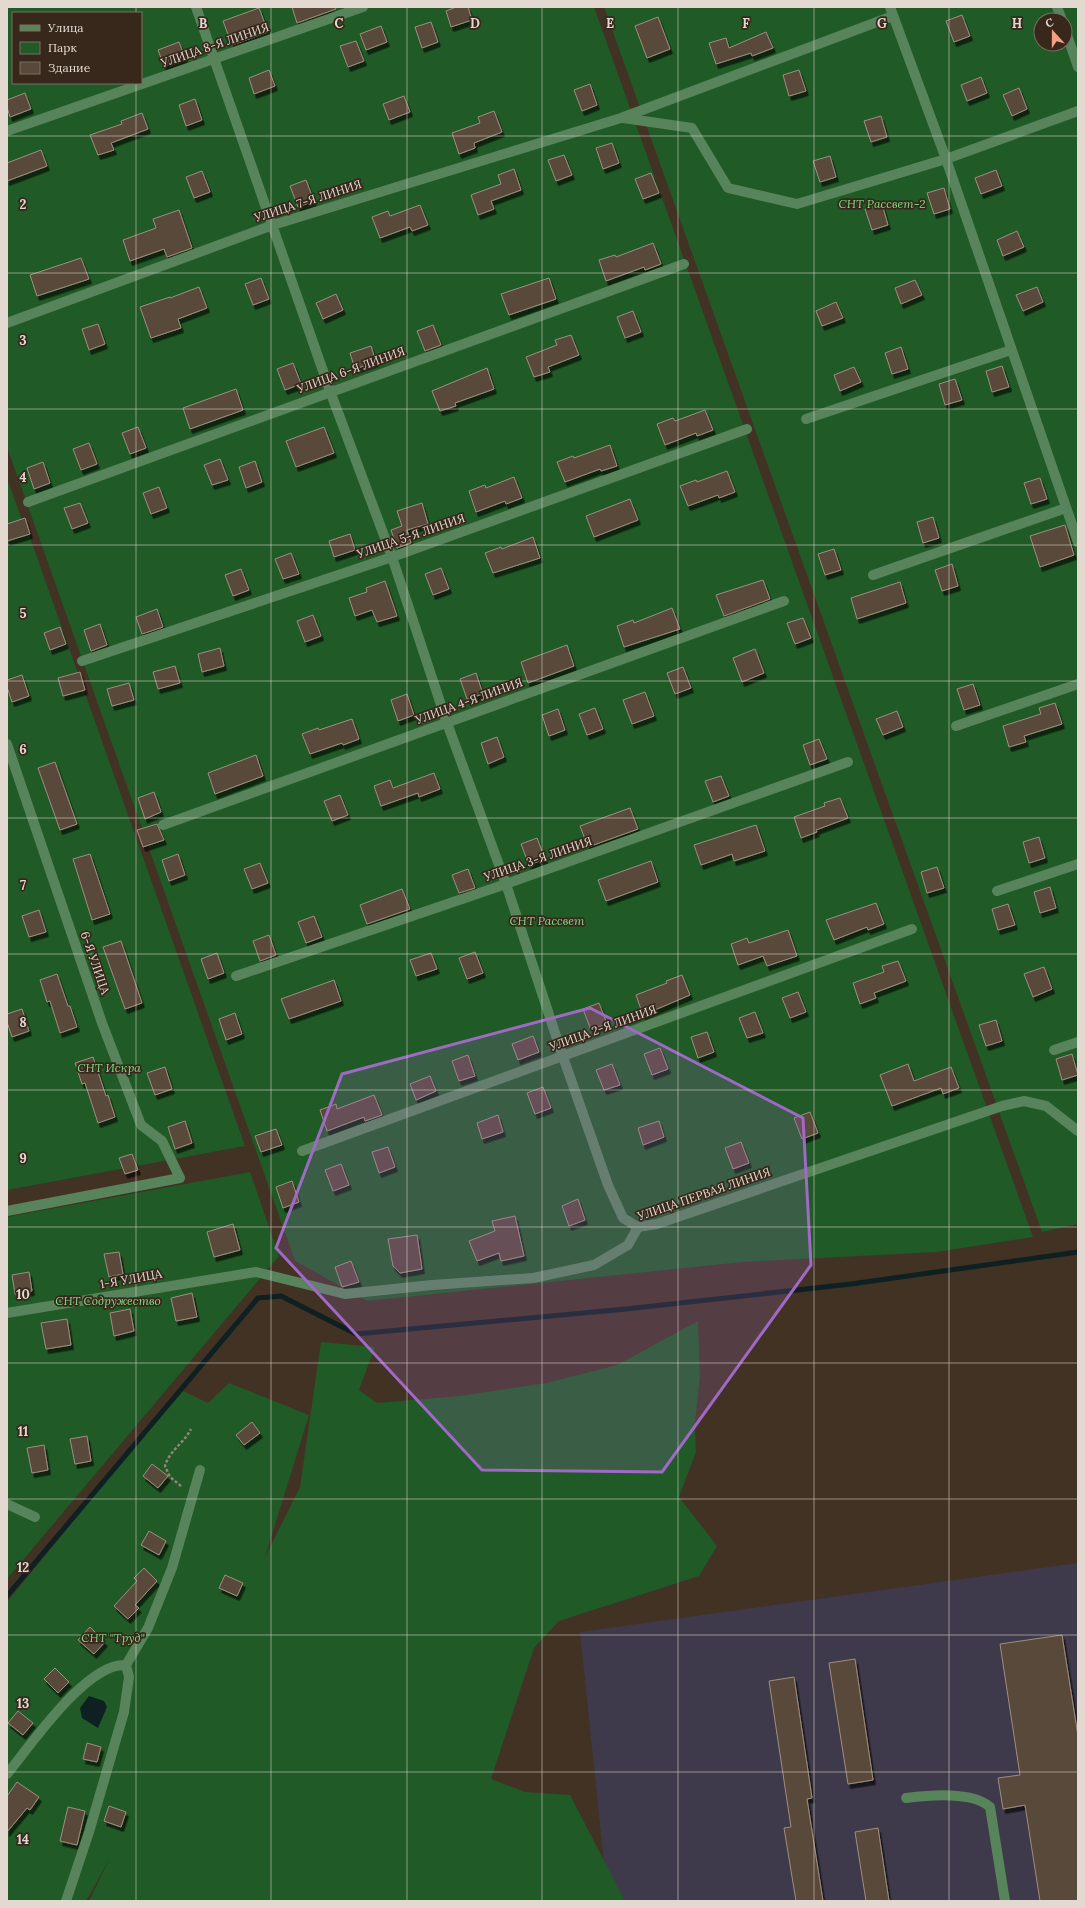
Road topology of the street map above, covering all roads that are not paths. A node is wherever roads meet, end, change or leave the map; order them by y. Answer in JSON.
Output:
{"nodes":[{"id":1,"x":196,"y":7,"type":"edge"},
{"id":2,"x":363,"y":7,"type":"edge"},
{"id":3,"x":892,"y":12,"type":"edge"},
{"id":4,"x":1073,"y":52,"type":"edge"},
{"id":5,"x":214,"y":59,"type":"junction"},
{"id":6,"x":1078,"y":67,"type":"edge"},
{"id":7,"x":1078,"y":111,"type":"edge"},
{"id":8,"x":621,"y":118,"type":"junction"},
{"id":9,"x":7,"y":131,"type":"edge"},
{"id":10,"x":946,"y":159,"type":"junction"},
{"id":11,"x":273,"y":225,"type":"junction"},
{"id":12,"x":684,"y":264,"type":"dead end"},
{"id":13,"x":7,"y":323,"type":"edge"},
{"id":14,"x":1011,"y":350,"type":"junction"},
{"id":15,"x":330,"y":391,"type":"junction"},
{"id":16,"x":806,"y":418,"type":"dead end"},
{"id":17,"x":747,"y":429,"type":"dead end"},
{"id":18,"x":28,"y":502,"type":"dead end"},
{"id":19,"x":1066,"y":508,"type":"junction"},
{"id":20,"x":1078,"y":542,"type":"edge"},
{"id":21,"x":392,"y":557,"type":"junction"},
{"id":22,"x":873,"y":574,"type":"dead end"},
{"id":23,"x":784,"y":601,"type":"dead end"},
{"id":24,"x":82,"y":661,"type":"dead end"},
{"id":25,"x":1078,"y":684,"type":"edge"},
{"id":26,"x":448,"y":723,"type":"junction"},
{"id":27,"x":956,"y":726,"type":"dead end"},
{"id":28,"x":7,"y":744,"type":"edge"},
{"id":29,"x":848,"y":762,"type":"dead end"},
{"id":30,"x":163,"y":825,"type":"dead end"},
{"id":31,"x":1078,"y":864,"type":"edge"},
{"id":32,"x":506,"y":884,"type":"junction"},
{"id":33,"x":997,"y":891,"type":"dead end"},
{"id":34,"x":912,"y":929,"type":"dead end"},
{"id":35,"x":236,"y":976,"type":"dead end"},
{"id":36,"x":1078,"y":1042,"type":"edge"},
{"id":37,"x":1054,"y":1050,"type":"dead end"},
{"id":38,"x":563,"y":1057,"type":"junction"},
{"id":39,"x":1078,"y":1131,"type":"edge"},
{"id":40,"x":302,"y":1151,"type":"dead end"},
{"id":41,"x":7,"y":1211,"type":"edge"},
{"id":42,"x":638,"y":1227,"type":"junction"},
{"id":43,"x":345,"y":1294,"type":"joint"},
{"id":44,"x":7,"y":1313,"type":"edge"},
{"id":45,"x":200,"y":1470,"type":"dead end"},
{"id":46,"x":7,"y":1504,"type":"edge"},
{"id":47,"x":36,"y":1517,"type":"dead end"},
{"id":48,"x":126,"y":1666,"type":"junction"},
{"id":49,"x":7,"y":1774,"type":"edge"},
{"id":50,"x":906,"y":1798,"type":"dead end"},
{"id":51,"x":66,"y":1901,"type":"edge"},
{"id":52,"x":1005,"y":1901,"type":"edge"}],
"edges":[{"from":1,"to":5,"type":"street"},
{"from":2,"to":5,"type":"street","name":"УЛИЦА 8-Я ЛИНИЯ"},
{"from":3,"to":8,"type":"street","name":"УЛИЦА 7-Я ЛИНИЯ"},
{"from":3,"to":10,"type":"street"},
{"from":4,"to":6,"type":"street"},
{"from":5,"to":9,"type":"street","name":"УЛИЦА 8-Я ЛИНИЯ"},
{"from":5,"to":11,"type":"street"},
{"from":7,"to":10,"type":"street"},
{"from":8,"to":10,"type":"street"},
{"from":8,"to":11,"type":"street","name":"УЛИЦА 7-Я ЛИНИЯ"},
{"from":10,"to":14,"type":"street"},
{"from":11,"to":13,"type":"street","name":"УЛИЦА 7-Я ЛИНИЯ"},
{"from":11,"to":15,"type":"street"},
{"from":12,"to":15,"type":"street","name":"УЛИЦА 6-Я ЛИНИЯ"},
{"from":14,"to":16,"type":"street"},
{"from":14,"to":19,"type":"street"},
{"from":15,"to":18,"type":"street","name":"УЛИЦА 6-Я ЛИНИЯ"},
{"from":15,"to":21,"type":"street"},
{"from":17,"to":21,"type":"street","name":"УЛИЦА 5-Я ЛИНИЯ"},
{"from":19,"to":20,"type":"street"},
{"from":19,"to":22,"type":"street"},
{"from":21,"to":24,"type":"street","name":"УЛИЦА 5-Я ЛИНИЯ"},
{"from":21,"to":26,"type":"street"},
{"from":23,"to":26,"type":"street","name":"УЛИЦА 4-Я ЛИНИЯ"},
{"from":25,"to":27,"type":"street"},
{"from":26,"to":30,"type":"street","name":"УЛИЦА 4-Я ЛИНИЯ"},
{"from":26,"to":32,"type":"street"},
{"from":28,"to":41,"type":"street","name":"6-Я УЛИЦА"},
{"from":29,"to":32,"type":"street","name":"УЛИЦА 3-Я ЛИНИЯ"},
{"from":31,"to":33,"type":"street"},
{"from":32,"to":35,"type":"street","name":"УЛИЦА 3-Я ЛИНИЯ"},
{"from":32,"to":38,"type":"street"},
{"from":34,"to":38,"type":"street","name":"УЛИЦА 2-Я ЛИНИЯ"},
{"from":36,"to":37,"type":"street"},
{"from":38,"to":40,"type":"street","name":"УЛИЦА 2-Я ЛИНИЯ"},
{"from":38,"to":42,"type":"street"},
{"from":39,"to":42,"type":"street","name":"УЛИЦА ПЕРВАЯ ЛИНИЯ"},
{"from":42,"to":43,"type":"street","name":"УЛИЦА ПЕРВАЯ ЛИНИЯ"},
{"from":43,"to":44,"type":"street","name":"1-Я УЛИЦА"},
{"from":45,"to":48,"type":"street"},
{"from":46,"to":47,"type":"street"},
{"from":48,"to":49,"type":"street"},
{"from":48,"to":51,"type":"street"},
{"from":50,"to":52,"type":"street"}]}
